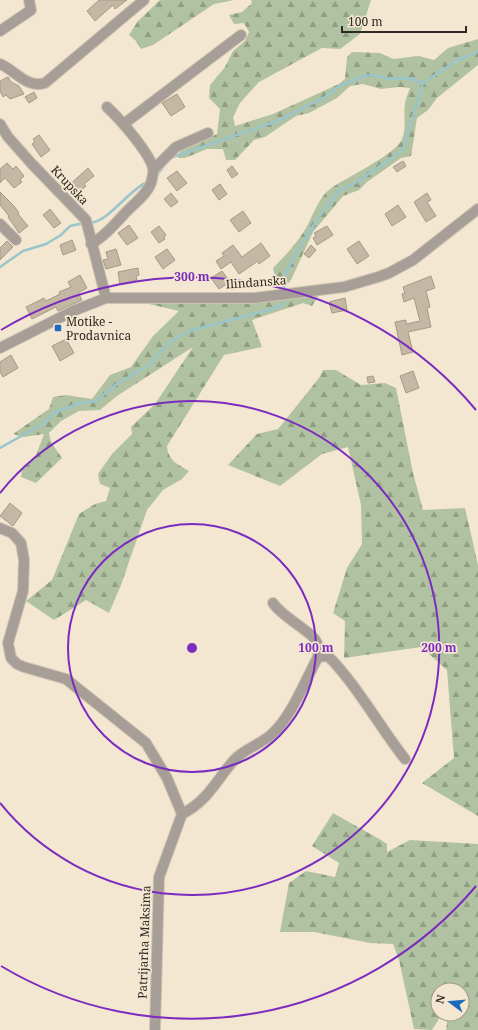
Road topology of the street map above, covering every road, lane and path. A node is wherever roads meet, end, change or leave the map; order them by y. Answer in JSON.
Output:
{"nodes":[{"id":1,"x":29,"y":0,"type":"edge"},
{"id":2,"x":144,"y":0,"type":"edge"},
{"id":3,"x":0,"y":31,"type":"edge"},
{"id":4,"x":241,"y":35,"type":"dead end"},
{"id":5,"x":0,"y":64,"type":"edge"},
{"id":6,"x":107,"y":106,"type":"dead end"},
{"id":7,"x":125,"y":123,"type":"junction"},
{"id":8,"x":0,"y":124,"type":"edge"},
{"id":9,"x":208,"y":133,"type":"dead end"},
{"id":10,"x":152,"y":177,"type":"junction"},
{"id":11,"x":478,"y":209,"type":"edge"},
{"id":12,"x":0,"y":224,"type":"edge"},
{"id":13,"x":16,"y":240,"type":"dead end"},
{"id":14,"x":91,"y":244,"type":"junction"},
{"id":15,"x":106,"y":298,"type":"junction"},
{"id":16,"x":0,"y":348,"type":"edge"},
{"id":17,"x":0,"y":528,"type":"edge"},
{"id":18,"x":273,"y":603,"type":"dead end"},
{"id":19,"x":318,"y":657,"type":"junction"},
{"id":20,"x":405,"y":759,"type":"dead end"},
{"id":21,"x":182,"y":814,"type":"junction"},
{"id":22,"x":155,"y":1030,"type":"edge"}],
"edges":[{"from":1,"to":3,"type":"street"},
{"from":2,"to":5,"type":"street"},
{"from":4,"to":7,"type":"street"},
{"from":6,"to":7,"type":"street"},
{"from":7,"to":10,"type":"street"},
{"from":8,"to":14,"type":"street","name":"Krupska"},
{"from":9,"to":10,"type":"street"},
{"from":10,"to":14,"type":"street"},
{"from":11,"to":15,"type":"street","name":"Ilindanska"},
{"from":12,"to":13,"type":"street"},
{"from":14,"to":15,"type":"street","name":"Krupska"},
{"from":15,"to":16,"type":"street","name":"Ilindanska"},
{"from":17,"to":21,"type":"street"},
{"from":18,"to":19,"type":"street"},
{"from":19,"to":20,"type":"street"},
{"from":19,"to":21,"type":"street"},
{"from":21,"to":22,"type":"street","name":"Patrijarha Maksima"}]}
